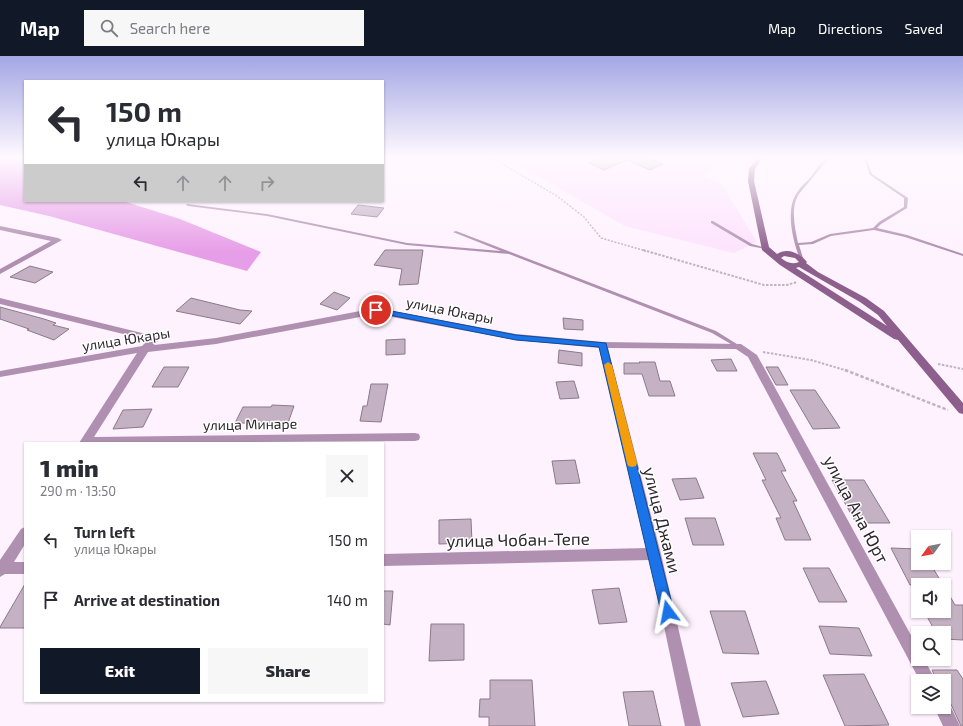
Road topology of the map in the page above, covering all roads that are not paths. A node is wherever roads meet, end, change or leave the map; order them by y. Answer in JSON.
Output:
{"nodes":[{"id":1,"x":753,"y":189,"type":"edge"},
{"id":2,"x":802,"y":189,"type":"edge"},
{"id":3,"x":893,"y":189,"type":"edge"},
{"id":4,"x":188,"y":206,"type":"dead end"},
{"id":5,"x":712,"y":222,"type":"dead end"},
{"id":6,"x":0,"y":228,"type":"edge"},
{"id":7,"x":874,"y":229,"type":"junction"},
{"id":8,"x":455,"y":232,"type":"dead end"},
{"id":9,"x":797,"y":244,"type":"junction"},
{"id":10,"x":766,"y":248,"type":"junction"},
{"id":11,"x":509,"y":253,"type":"junction"},
{"id":12,"x":790,"y":253,"type":"junction"},
{"id":13,"x":963,"y":254,"type":"edge"},
{"id":14,"x":780,"y":261,"type":"junction"},
{"id":15,"x":801,"y":261,"type":"junction"},
{"id":16,"x":0,"y":272,"type":"edge"},
{"id":17,"x":0,"y":301,"type":"edge"},
{"id":18,"x":603,"y":345,"type":"junction"},
{"id":19,"x":145,"y":349,"type":"junction"},
{"id":20,"x":745,"y":350,"type":"junction"},
{"id":21,"x":924,"y":363,"type":"junction"},
{"id":22,"x":0,"y":374,"type":"edge"},
{"id":23,"x":963,"y":410,"type":"edge"},
{"id":24,"x":415,"y":437,"type":"dead end"},
{"id":25,"x":85,"y":442,"type":"edge"},
{"id":26,"x":24,"y":534,"type":"edge"},
{"id":27,"x":654,"y":554,"type":"junction"},
{"id":28,"x":384,"y":560,"type":"edge"},
{"id":29,"x":24,"y":568,"type":"edge"},
{"id":30,"x":0,"y":569,"type":"edge"},
{"id":31,"x":924,"y":674,"type":"edge"},
{"id":32,"x":946,"y":714,"type":"edge"},
{"id":33,"x":693,"y":726,"type":"edge"},
{"id":34,"x":952,"y":726,"type":"edge"}],
"edges":[{"from":1,"to":10,"type":"street"},
{"from":2,"to":9,"type":"lane"},
{"from":3,"to":7,"type":"lane"},
{"from":4,"to":11,"type":"lane"},
{"from":5,"to":10,"type":"lane"},
{"from":6,"to":16,"type":"street"},
{"from":7,"to":9,"type":"lane"},
{"from":7,"to":13,"type":"lane"},
{"from":8,"to":11,"type":"lane"},
{"from":9,"to":15,"type":"lane"},
{"from":10,"to":12,"type":"street"},
{"from":10,"to":14,"type":"street"},
{"from":11,"to":20,"type":"lane"},
{"from":12,"to":14,"type":"street"},
{"from":12,"to":15,"type":"street"},
{"from":14,"to":15,"type":"street"},
{"from":14,"to":21,"type":"street"},
{"from":15,"to":21,"type":"street"},
{"from":17,"to":19,"type":"street"},
{"from":18,"to":19,"type":"street","name":"улица Юкары"},
{"from":18,"to":20,"type":"street","name":"улица Юкары"},
{"from":18,"to":27,"type":"street","name":"улица Джами"},
{"from":19,"to":22,"type":"street","name":"улица Юкары"},
{"from":19,"to":25,"type":"street"},
{"from":20,"to":31,"type":"street","name":"улица Ана Юрт"},
{"from":21,"to":23,"type":"street"},
{"from":24,"to":25,"type":"street","name":"улица Минаре"},
{"from":26,"to":30,"type":"street"},
{"from":27,"to":28,"type":"street","name":"улица Чобан-Тепе"},
{"from":27,"to":33,"type":"street","name":"улица Джами"},
{"from":29,"to":30,"type":"street"},
{"from":32,"to":34,"type":"street"}]}
